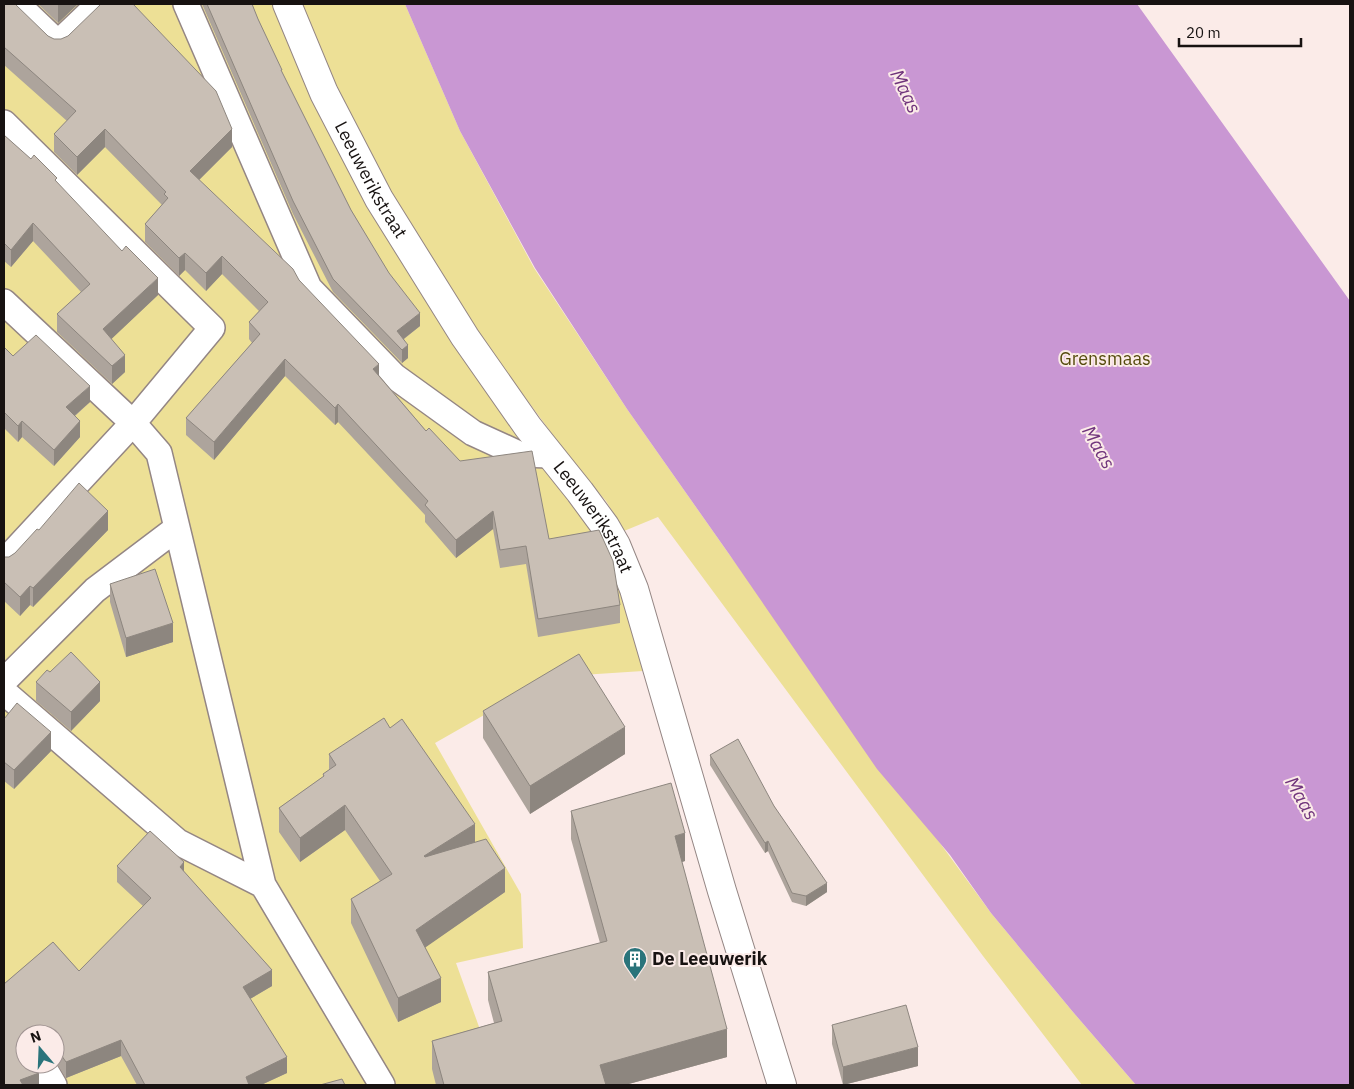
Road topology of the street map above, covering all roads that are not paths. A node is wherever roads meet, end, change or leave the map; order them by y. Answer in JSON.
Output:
{"nodes":[{"id":1,"x":17,"y":4,"type":"edge"},
{"id":2,"x":99,"y":4,"type":"edge"},
{"id":3,"x":186,"y":4,"type":"edge"},
{"id":4,"x":287,"y":4,"type":"edge"},
{"id":5,"x":4,"y":123,"type":"edge"},
{"id":6,"x":4,"y":302,"type":"edge"},
{"id":7,"x":133,"y":423,"type":"junction"},
{"id":8,"x":550,"y":455,"type":"junction"},
{"id":9,"x":177,"y":528,"type":"junction"},
{"id":10,"x":8,"y":548,"type":"edge"},
{"id":11,"x":4,"y":681,"type":"edge"},
{"id":12,"x":4,"y":692,"type":"edge"},
{"id":13,"x":263,"y":884,"type":"junction"},
{"id":14,"x":382,"y":1085,"type":"edge"},
{"id":15,"x":782,"y":1085,"type":"edge"}],
"edges":[{"from":1,"to":2,"type":"lane"},
{"from":3,"to":8,"type":"lane"},
{"from":4,"to":8,"type":"street","name":"Leeuwerikstraat"},
{"from":5,"to":7,"type":"lane"},
{"from":6,"to":7,"type":"lane"},
{"from":7,"to":9,"type":"lane"},
{"from":7,"to":10,"type":"lane"},
{"from":8,"to":15,"type":"street","name":"Leeuwerikstraat"},
{"from":9,"to":11,"type":"lane"},
{"from":9,"to":13,"type":"lane"},
{"from":12,"to":13,"type":"lane"},
{"from":13,"to":14,"type":"lane"}]}
